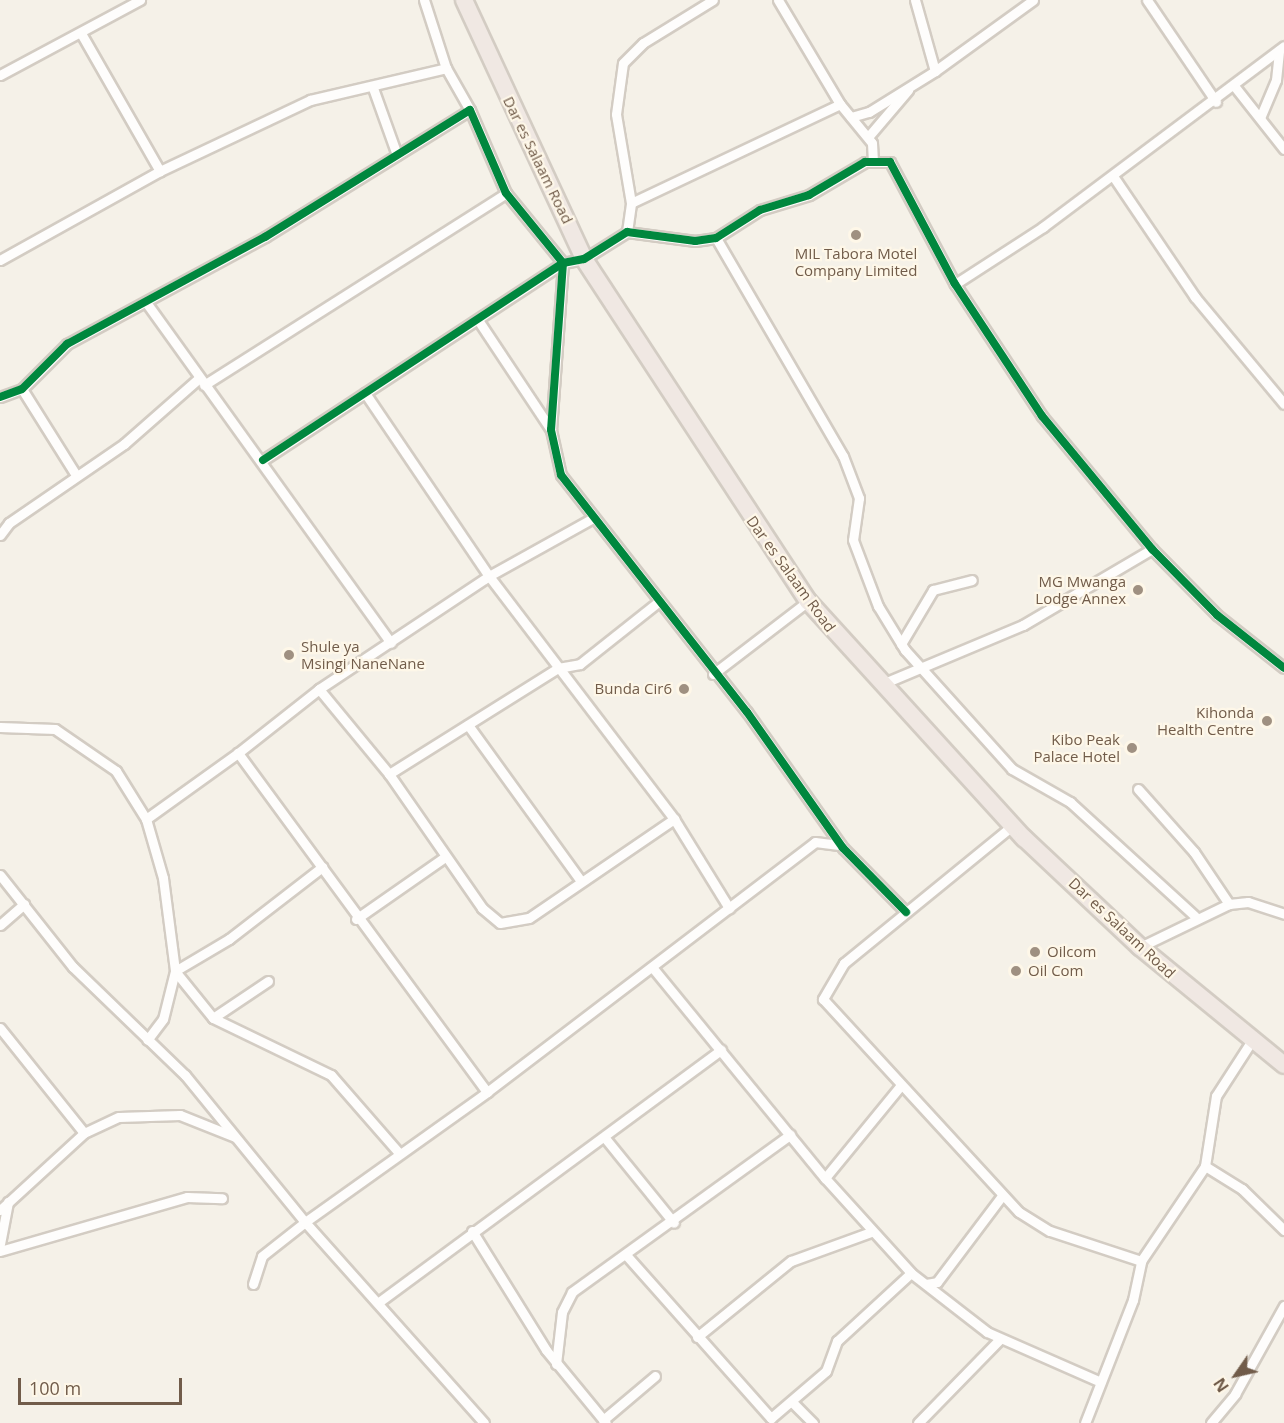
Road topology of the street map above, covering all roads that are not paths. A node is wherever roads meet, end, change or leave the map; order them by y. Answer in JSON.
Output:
{"nodes":[{"id":1,"x":424,"y":0,"type":"edge"},
{"id":2,"x":464,"y":0,"type":"edge"},
{"id":3,"x":713,"y":0,"type":"edge"},
{"id":4,"x":778,"y":0,"type":"edge"},
{"id":5,"x":915,"y":0,"type":"edge"},
{"id":6,"x":1033,"y":0,"type":"edge"},
{"id":7,"x":1147,"y":0,"type":"edge"},
{"id":8,"x":138,"y":1,"type":"edge"},
{"id":9,"x":82,"y":35,"type":"junction"},
{"id":10,"x":1282,"y":48,"type":"edge"},
{"id":11,"x":446,"y":68,"type":"junction"},
{"id":12,"x":935,"y":71,"type":"junction"},
{"id":13,"x":1,"y":72,"type":"edge"},
{"id":14,"x":919,"y":77,"type":"junction"},
{"id":15,"x":1235,"y":87,"type":"junction"},
{"id":16,"x":373,"y":88,"type":"junction"},
{"id":17,"x":1216,"y":102,"type":"junction"},
{"id":18,"x":840,"y":104,"type":"junction"},
{"id":19,"x":470,"y":110,"type":"junction"},
{"id":20,"x":851,"y":117,"type":"junction"},
{"id":21,"x":1260,"y":118,"type":"junction"},
{"id":22,"x":868,"y":137,"type":"junction"},
{"id":23,"x":1284,"y":149,"type":"edge"},
{"id":24,"x":397,"y":154,"type":"junction"},
{"id":25,"x":873,"y":162,"type":"junction"},
{"id":26,"x":160,"y":171,"type":"junction"},
{"id":27,"x":1113,"y":176,"type":"junction"},
{"id":28,"x":506,"y":193,"type":"junction"},
{"id":29,"x":632,"y":203,"type":"junction"},
{"id":30,"x":627,"y":232,"type":"junction"},
{"id":31,"x":716,"y":238,"type":"junction"},
{"id":32,"x":584,"y":259,"type":"junction"},
{"id":33,"x":0,"y":260,"type":"edge"},
{"id":34,"x":563,"y":263,"type":"junction"},
{"id":35,"x":955,"y":284,"type":"junction"},
{"id":36,"x":148,"y":305,"type":"junction"},
{"id":37,"x":480,"y":323,"type":"junction"},
{"id":38,"x":202,"y":382,"type":"junction"},
{"id":39,"x":22,"y":390,"type":"junction"},
{"id":40,"x":365,"y":393,"type":"junction"},
{"id":41,"x":0,"y":397,"type":"edge"},
{"id":42,"x":1284,"y":404,"type":"edge"},
{"id":43,"x":551,"y":430,"type":"junction"},
{"id":44,"x":263,"y":460,"type":"junction"},
{"id":45,"x":76,"y":475,"type":"junction"},
{"id":46,"x":593,"y":518,"type":"junction"},
{"id":47,"x":0,"y":535,"type":"edge"},
{"id":48,"x":1152,"y":549,"type":"junction"},
{"id":49,"x":489,"y":576,"type":"junction"},
{"id":50,"x":972,"y":580,"type":"dead end"},
{"id":51,"x":808,"y":602,"type":"junction"},
{"id":52,"x":657,"y":603,"type":"junction"},
{"id":53,"x":391,"y":643,"type":"junction"},
{"id":54,"x":901,"y":644,"type":"junction"},
{"id":55,"x":558,"y":668,"type":"junction"},
{"id":56,"x":919,"y":668,"type":"junction"},
{"id":57,"x":1284,"y":668,"type":"edge"},
{"id":58,"x":713,"y":674,"type":"junction"},
{"id":59,"x":880,"y":685,"type":"junction"},
{"id":60,"x":319,"y":689,"type":"junction"},
{"id":61,"x":468,"y":725,"type":"junction"},
{"id":62,"x":0,"y":727,"type":"edge"},
{"id":63,"x":238,"y":753,"type":"junction"},
{"id":64,"x":388,"y":774,"type":"junction"},
{"id":65,"x":1138,"y":789,"type":"dead end"},
{"id":66,"x":146,"y":819,"type":"junction"},
{"id":67,"x":674,"y":819,"type":"junction"},
{"id":68,"x":1012,"y":826,"type":"junction"},
{"id":69,"x":841,"y":844,"type":"junction"},
{"id":70,"x":445,"y":857,"type":"junction"},
{"id":71,"x":322,"y":867,"type":"junction"},
{"id":72,"x":0,"y":875,"type":"edge"},
{"id":73,"x":580,"y":881,"type":"junction"},
{"id":74,"x":24,"y":904,"type":"junction"},
{"id":75,"x":1229,"y":904,"type":"junction"},
{"id":76,"x":729,"y":908,"type":"junction"},
{"id":77,"x":906,"y":912,"type":"junction"},
{"id":78,"x":1284,"y":914,"type":"edge"},
{"id":79,"x":1196,"y":916,"type":"junction"},
{"id":80,"x":356,"y":919,"type":"junction"},
{"id":81,"x":0,"y":925,"type":"edge"},
{"id":82,"x":1140,"y":947,"type":"junction"},
{"id":83,"x":652,"y":967,"type":"junction"},
{"id":84,"x":175,"y":971,"type":"junction"},
{"id":85,"x":268,"y":981,"type":"dead end"},
{"id":86,"x":213,"y":1018,"type":"junction"},
{"id":87,"x":0,"y":1028,"type":"edge"},
{"id":88,"x":147,"y":1040,"type":"junction"},
{"id":89,"x":1251,"y":1042,"type":"junction"},
{"id":90,"x":721,"y":1050,"type":"junction"},
{"id":91,"x":1284,"y":1065,"type":"edge"},
{"id":92,"x":901,"y":1085,"type":"junction"},
{"id":93,"x":487,"y":1092,"type":"junction"},
{"id":94,"x":84,"y":1133,"type":"junction"},
{"id":95,"x":790,"y":1135,"type":"junction"},
{"id":96,"x":237,"y":1137,"type":"junction"},
{"id":97,"x":605,"y":1138,"type":"junction"},
{"id":98,"x":399,"y":1153,"type":"junction"},
{"id":99,"x":1205,"y":1166,"type":"junction"},
{"id":100,"x":825,"y":1178,"type":"junction"},
{"id":101,"x":1001,"y":1197,"type":"junction"},
{"id":102,"x":222,"y":1198,"type":"dead end"},
{"id":103,"x":9,"y":1202,"type":"junction"},
{"id":104,"x":0,"y":1210,"type":"edge"},
{"id":105,"x":305,"y":1222,"type":"junction"},
{"id":106,"x":674,"y":1223,"type":"junction"},
{"id":107,"x":1284,"y":1230,"type":"edge"},
{"id":108,"x":472,"y":1231,"type":"junction"},
{"id":109,"x":871,"y":1232,"type":"junction"},
{"id":110,"x":0,"y":1244,"type":"edge"},
{"id":111,"x":0,"y":1251,"type":"edge"},
{"id":112,"x":627,"y":1256,"type":"junction"},
{"id":113,"x":1141,"y":1261,"type":"junction"},
{"id":114,"x":911,"y":1273,"type":"junction"},
{"id":115,"x":253,"y":1284,"type":"dead end"},
{"id":116,"x":926,"y":1284,"type":"junction"},
{"id":117,"x":379,"y":1302,"type":"junction"},
{"id":118,"x":1284,"y":1306,"type":"edge"},
{"id":119,"x":697,"y":1337,"type":"junction"},
{"id":120,"x":1000,"y":1339,"type":"junction"},
{"id":121,"x":556,"y":1364,"type":"junction"},
{"id":122,"x":655,"y":1376,"type":"dead end"},
{"id":123,"x":1101,"y":1382,"type":"junction"},
{"id":124,"x":794,"y":1404,"type":"junction"},
{"id":125,"x":605,"y":1422,"type":"edge"},
{"id":126,"x":484,"y":1423,"type":"edge"},
{"id":127,"x":813,"y":1423,"type":"edge"},
{"id":128,"x":918,"y":1423,"type":"edge"},
{"id":129,"x":1085,"y":1423,"type":"edge"},
{"id":130,"x":1211,"y":1423,"type":"edge"}],
"edges":[{"from":1,"to":11,"type":"street"},
{"from":2,"to":32,"type":"highway","name":"Dar es Salaam Road"},
{"from":3,"to":29,"type":"street"},
{"from":4,"to":18,"type":"street"},
{"from":5,"to":12,"type":"street"},
{"from":6,"to":12,"type":"street"},
{"from":7,"to":17,"type":"street"},
{"from":8,"to":9,"type":"street"},
{"from":9,"to":13,"type":"street"},
{"from":9,"to":26,"type":"street"},
{"from":10,"to":15,"type":"street"},
{"from":10,"to":21,"type":"street"},
{"from":11,"to":16,"type":"street"},
{"from":11,"to":19,"type":"street"},
{"from":12,"to":14,"type":"street"},
{"from":14,"to":20,"type":"street"},
{"from":14,"to":22,"type":"street"},
{"from":15,"to":17,"type":"street"},
{"from":15,"to":21,"type":"street"},
{"from":16,"to":24,"type":"street"},
{"from":16,"to":26,"type":"street"},
{"from":17,"to":27,"type":"street"},
{"from":18,"to":20,"type":"street"},
{"from":18,"to":29,"type":"street"},
{"from":19,"to":24,"type":"street"},
{"from":19,"to":28,"type":"street"},
{"from":20,"to":22,"type":"street"},
{"from":21,"to":23,"type":"street"},
{"from":22,"to":25,"type":"street"},
{"from":24,"to":36,"type":"street"},
{"from":25,"to":31,"type":"street"},
{"from":25,"to":35,"type":"street"},
{"from":26,"to":33,"type":"street"},
{"from":27,"to":35,"type":"street"},
{"from":27,"to":42,"type":"street"},
{"from":28,"to":34,"type":"street"},
{"from":28,"to":38,"type":"street"},
{"from":29,"to":30,"type":"street"},
{"from":30,"to":31,"type":"street"},
{"from":30,"to":32,"type":"street"},
{"from":31,"to":54,"type":"street"},
{"from":32,"to":34,"type":"street"},
{"from":32,"to":51,"type":"highway","name":"Dar es Salaam Road"},
{"from":34,"to":37,"type":"street"},
{"from":34,"to":43,"type":"street"},
{"from":35,"to":48,"type":"street"},
{"from":36,"to":38,"type":"street"},
{"from":36,"to":39,"type":"street"},
{"from":37,"to":40,"type":"street"},
{"from":37,"to":43,"type":"street"},
{"from":38,"to":44,"type":"street"},
{"from":38,"to":45,"type":"street"},
{"from":39,"to":41,"type":"street"},
{"from":39,"to":45,"type":"street"},
{"from":40,"to":44,"type":"street"},
{"from":40,"to":49,"type":"street"},
{"from":43,"to":46,"type":"street"},
{"from":44,"to":53,"type":"street"},
{"from":45,"to":47,"type":"street"},
{"from":46,"to":49,"type":"street"},
{"from":46,"to":52,"type":"street"},
{"from":48,"to":56,"type":"street"},
{"from":48,"to":57,"type":"street"},
{"from":49,"to":53,"type":"street"},
{"from":49,"to":55,"type":"street"},
{"from":50,"to":54,"type":"street"},
{"from":51,"to":58,"type":"street"},
{"from":51,"to":59,"type":"highway","name":"Dar es Salaam Road"},
{"from":52,"to":55,"type":"street"},
{"from":52,"to":58,"type":"street"},
{"from":53,"to":60,"type":"street"},
{"from":54,"to":56,"type":"street"},
{"from":55,"to":61,"type":"street"},
{"from":55,"to":67,"type":"street"},
{"from":56,"to":59,"type":"street"},
{"from":56,"to":79,"type":"street"},
{"from":58,"to":69,"type":"street"},
{"from":59,"to":68,"type":"highway","name":"Dar es Salaam Road"},
{"from":60,"to":63,"type":"street"},
{"from":60,"to":64,"type":"street"},
{"from":61,"to":64,"type":"street"},
{"from":61,"to":73,"type":"street"},
{"from":62,"to":66,"type":"street"},
{"from":63,"to":66,"type":"street"},
{"from":63,"to":71,"type":"street"},
{"from":64,"to":70,"type":"street"},
{"from":65,"to":75,"type":"street"},
{"from":66,"to":84,"type":"street"},
{"from":67,"to":73,"type":"street"},
{"from":67,"to":76,"type":"street"},
{"from":68,"to":77,"type":"street"},
{"from":68,"to":82,"type":"highway","name":"Dar es Salaam Road"},
{"from":69,"to":76,"type":"street"},
{"from":69,"to":77,"type":"street"},
{"from":70,"to":73,"type":"street"},
{"from":70,"to":80,"type":"street"},
{"from":71,"to":80,"type":"street"},
{"from":71,"to":84,"type":"street"},
{"from":72,"to":74,"type":"street"},
{"from":74,"to":81,"type":"street"},
{"from":74,"to":88,"type":"street"},
{"from":75,"to":78,"type":"street"},
{"from":75,"to":79,"type":"street"},
{"from":76,"to":83,"type":"street"},
{"from":77,"to":92,"type":"street"},
{"from":79,"to":82,"type":"street"},
{"from":80,"to":93,"type":"street"},
{"from":82,"to":89,"type":"highway","name":"Dar es Salaam Road"},
{"from":83,"to":90,"type":"street"},
{"from":83,"to":93,"type":"street"},
{"from":84,"to":86,"type":"street"},
{"from":84,"to":88,"type":"street"},
{"from":85,"to":86,"type":"street"},
{"from":86,"to":98,"type":"street"},
{"from":87,"to":94,"type":"street"},
{"from":88,"to":96,"type":"street"},
{"from":89,"to":91,"type":"highway","name":"Dar es Salaam Road"},
{"from":89,"to":99,"type":"street"},
{"from":90,"to":95,"type":"street"},
{"from":90,"to":97,"type":"street"},
{"from":92,"to":100,"type":"street"},
{"from":92,"to":101,"type":"street"},
{"from":93,"to":98,"type":"street"},
{"from":94,"to":96,"type":"street"},
{"from":94,"to":103,"type":"street"},
{"from":95,"to":100,"type":"street"},
{"from":95,"to":106,"type":"street"},
{"from":96,"to":105,"type":"street"},
{"from":97,"to":106,"type":"street"},
{"from":97,"to":108,"type":"street"},
{"from":98,"to":105,"type":"street"},
{"from":99,"to":107,"type":"street"},
{"from":99,"to":113,"type":"street"},
{"from":100,"to":109,"type":"street"},
{"from":101,"to":113,"type":"street"},
{"from":101,"to":116,"type":"street"},
{"from":102,"to":111,"type":"street"},
{"from":103,"to":104,"type":"street"},
{"from":103,"to":110,"type":"street"},
{"from":105,"to":115,"type":"street"},
{"from":105,"to":117,"type":"street"},
{"from":106,"to":112,"type":"street"},
{"from":108,"to":117,"type":"street"},
{"from":108,"to":121,"type":"street"},
{"from":109,"to":114,"type":"street"},
{"from":109,"to":119,"type":"street"},
{"from":112,"to":119,"type":"street"},
{"from":112,"to":121,"type":"street"},
{"from":113,"to":123,"type":"street"},
{"from":114,"to":116,"type":"street"},
{"from":114,"to":124,"type":"street"},
{"from":116,"to":120,"type":"street"},
{"from":117,"to":126,"type":"street"},
{"from":118,"to":130,"type":"street"},
{"from":119,"to":124,"type":"street"},
{"from":120,"to":123,"type":"street"},
{"from":120,"to":128,"type":"street"},
{"from":121,"to":125,"type":"street"},
{"from":122,"to":125,"type":"street"},
{"from":123,"to":129,"type":"street"},
{"from":124,"to":127,"type":"street"}]}
